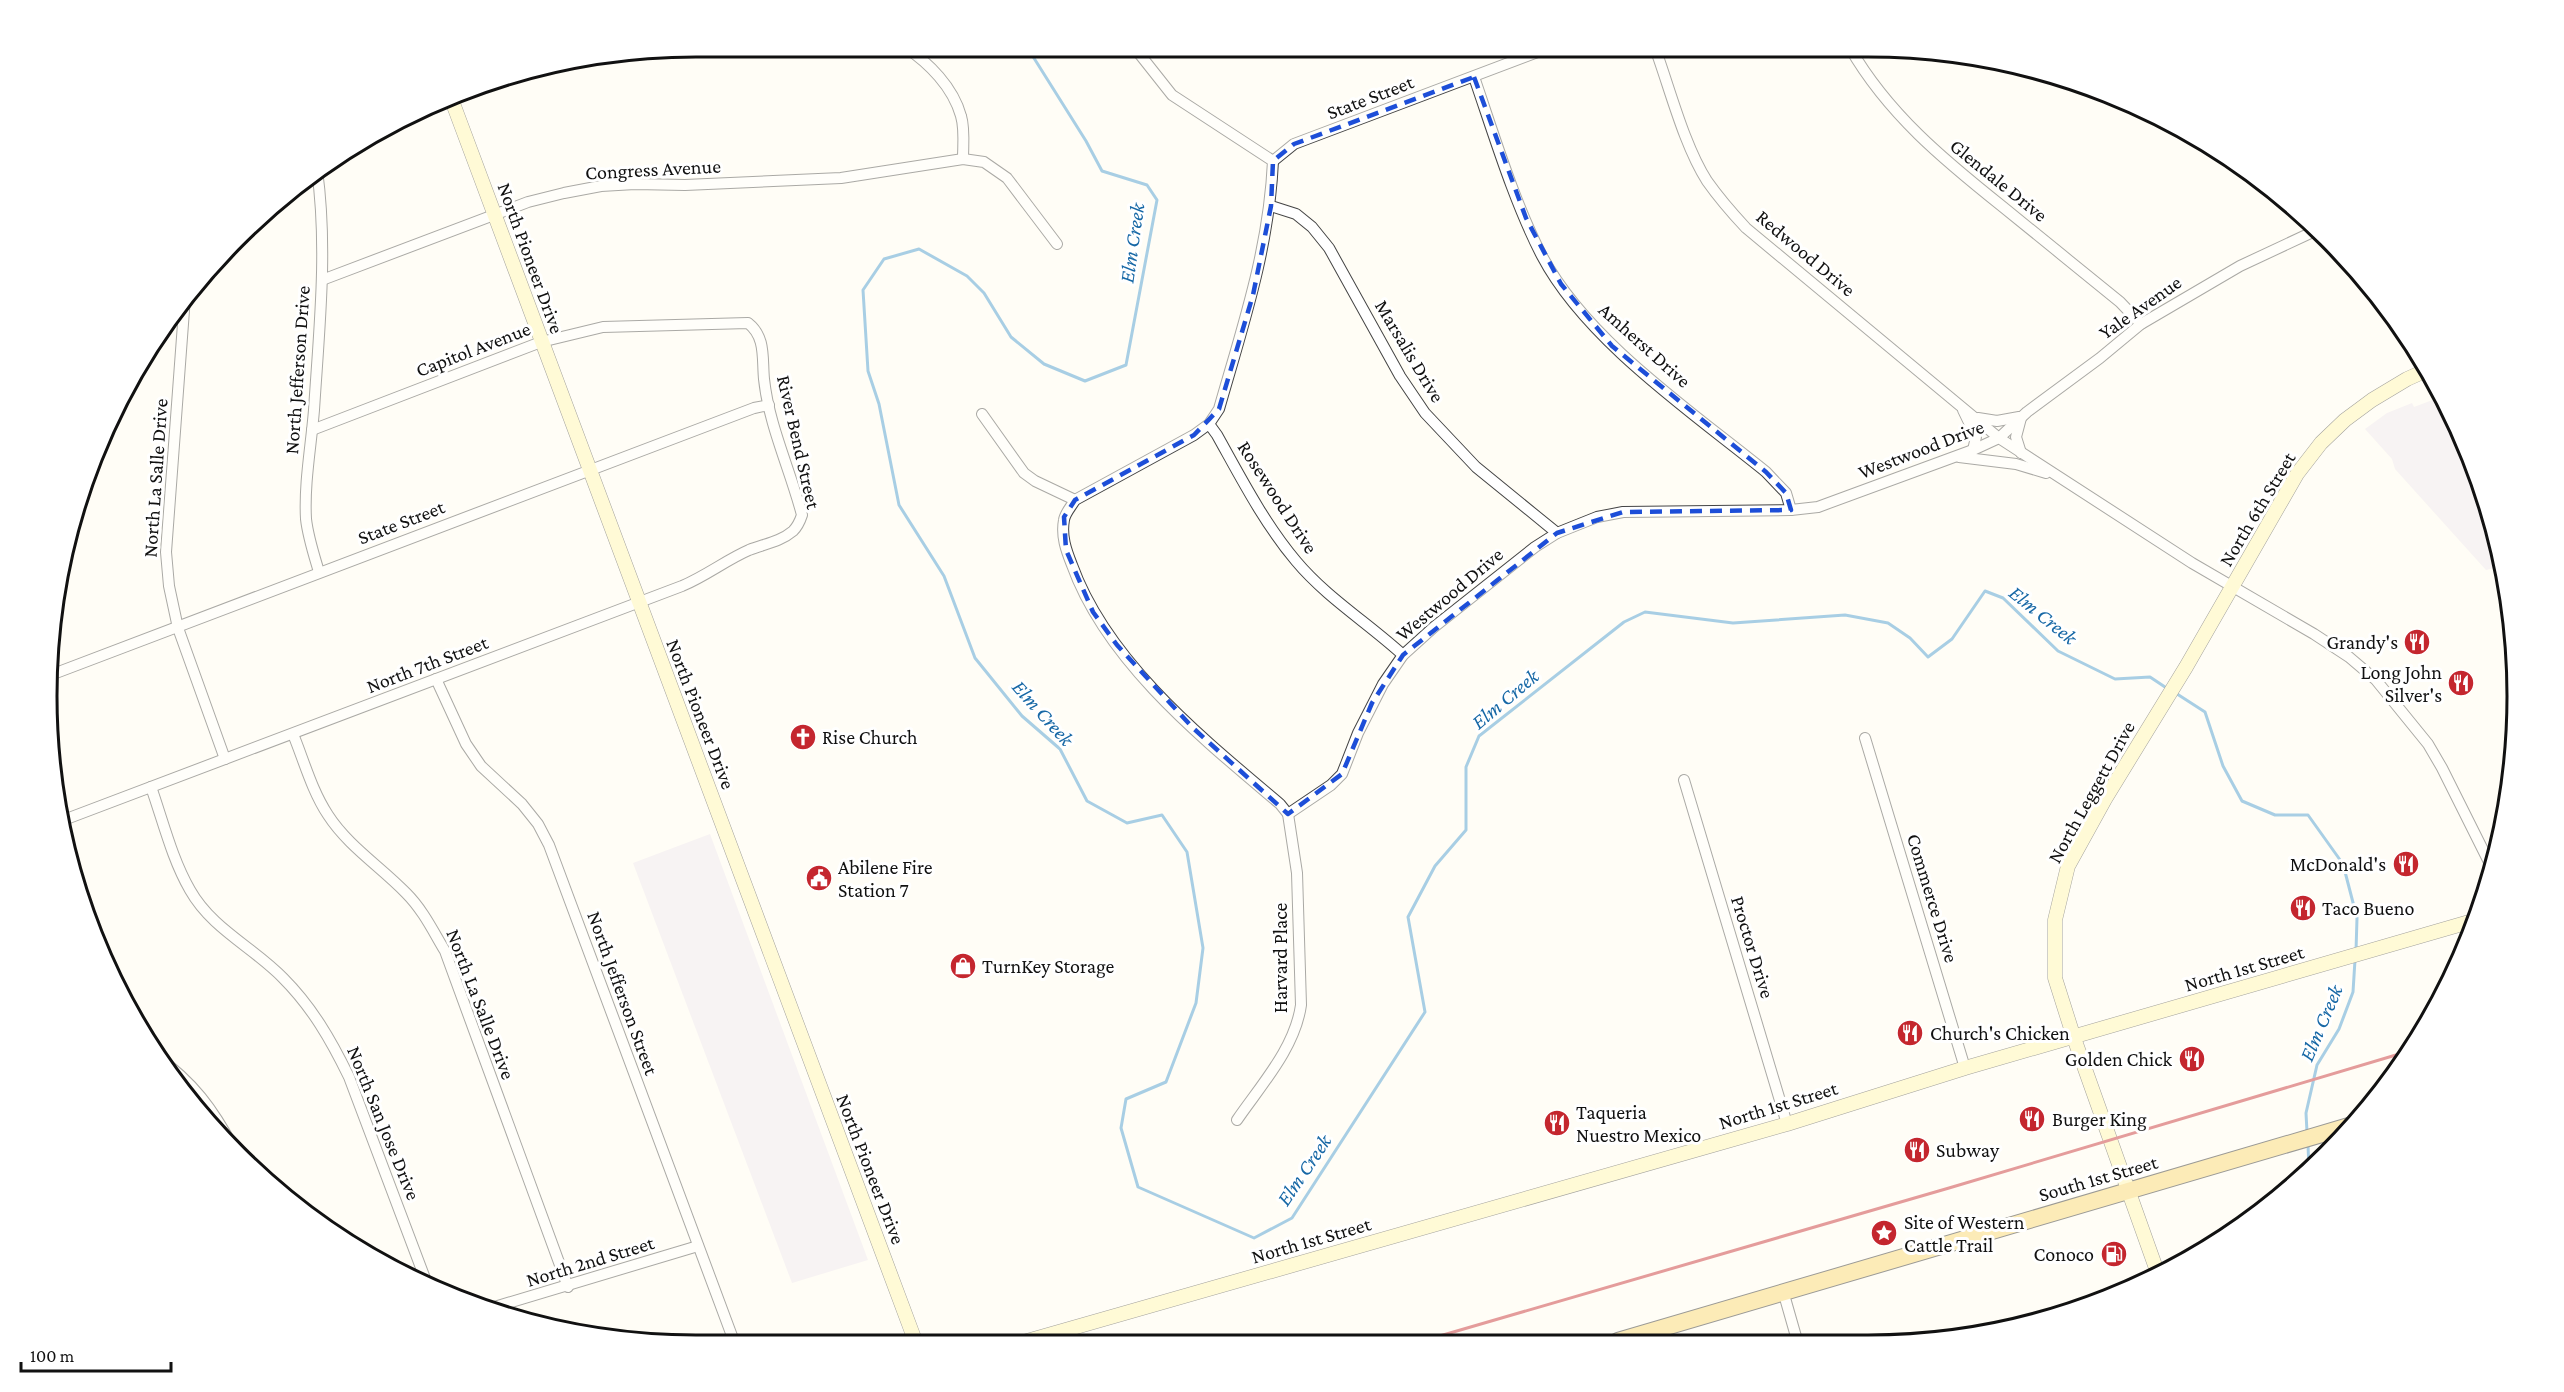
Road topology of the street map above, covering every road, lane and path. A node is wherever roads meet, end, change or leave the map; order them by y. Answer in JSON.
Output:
{"nodes":[{"id":1,"x":920,"y":57,"type":"edge"},
{"id":2,"x":1142,"y":57,"type":"edge"},
{"id":3,"x":1525,"y":57,"type":"edge"},
{"id":4,"x":1658,"y":57,"type":"edge"},
{"id":5,"x":1856,"y":57,"type":"edge"},
{"id":6,"x":1474,"y":77,"type":"junction"},
{"id":7,"x":454,"y":105,"type":"edge"},
{"id":8,"x":963,"y":159,"type":"junction"},
{"id":9,"x":1273,"y":161,"type":"junction"},
{"id":10,"x":318,"y":181,"type":"edge"},
{"id":11,"x":1271,"y":206,"type":"junction"},
{"id":12,"x":494,"y":214,"type":"junction"},
{"id":13,"x":2309,"y":234,"type":"edge"},
{"id":14,"x":1057,"y":244,"type":"dead end"},
{"id":15,"x":322,"y":280,"type":"junction"},
{"id":16,"x":184,"y":315,"type":"edge"},
{"id":17,"x":2141,"y":324,"type":"junction"},
{"id":18,"x":757,"y":330,"type":"joint"},
{"id":19,"x":541,"y":342,"type":"junction"},
{"id":20,"x":2419,"y":374,"type":"edge"},
{"id":21,"x":1960,"y":404,"type":"junction"},
{"id":22,"x":769,"y":405,"type":"junction"},
{"id":23,"x":981,"y":414,"type":"dead end"},
{"id":24,"x":2022,"y":416,"type":"junction"},
{"id":25,"x":1976,"y":418,"type":"junction"},
{"id":26,"x":1209,"y":424,"type":"junction"},
{"id":27,"x":312,"y":430,"type":"junction"},
{"id":28,"x":1999,"y":438,"type":"junction"},
{"id":29,"x":1973,"y":450,"type":"junction"},
{"id":30,"x":2020,"y":453,"type":"junction"},
{"id":31,"x":1953,"y":456,"type":"junction"},
{"id":32,"x":589,"y":471,"type":"junction"},
{"id":33,"x":2060,"y":478,"type":"junction"},
{"id":34,"x":1075,"y":500,"type":"junction"},
{"id":35,"x":1791,"y":510,"type":"junction"},
{"id":36,"x":798,"y":526,"type":"joint"},
{"id":37,"x":1557,"y":533,"type":"junction"},
{"id":38,"x":319,"y":572,"type":"junction"},
{"id":39,"x":2233,"y":586,"type":"junction"},
{"id":40,"x":639,"y":604,"type":"junction"},
{"id":41,"x":178,"y":628,"type":"junction"},
{"id":42,"x":1403,"y":656,"type":"junction"},
{"id":43,"x":58,"y":672,"type":"edge"},
{"id":44,"x":436,"y":679,"type":"junction"},
{"id":45,"x":2162,"y":707,"type":"joint"},
{"id":46,"x":292,"y":734,"type":"junction"},
{"id":47,"x":1865,"y":738,"type":"dead end"},
{"id":48,"x":225,"y":759,"type":"junction"},
{"id":49,"x":1684,"y":780,"type":"dead end"},
{"id":50,"x":151,"y":787,"type":"junction"},
{"id":51,"x":1288,"y":814,"type":"junction"},
{"id":52,"x":69,"y":818,"type":"edge"},
{"id":53,"x":2486,"y":856,"type":"edge"},
{"id":54,"x":2465,"y":923,"type":"edge"},
{"id":55,"x":2074,"y":1038,"type":"junction"},
{"id":56,"x":1965,"y":1068,"type":"junction"},
{"id":57,"x":184,"y":1078,"type":"edge"},
{"id":58,"x":218,"y":1120,"type":"edge"},
{"id":59,"x":1237,"y":1120,"type":"dead end"},
{"id":60,"x":1787,"y":1124,"type":"junction"},
{"id":61,"x":2335,"y":1131,"type":"edge"},
{"id":62,"x":2130,"y":1191,"type":"junction"},
{"id":63,"x":698,"y":1246,"type":"junction"},
{"id":64,"x":2156,"y":1267,"type":"edge"},
{"id":65,"x":423,"y":1274,"type":"edge"},
{"id":66,"x":568,"y":1287,"type":"junction"},
{"id":67,"x":1783,"y":1292,"type":"junction"},
{"id":68,"x":503,"y":1305,"type":"edge"},
{"id":69,"x":732,"y":1335,"type":"edge"},
{"id":70,"x":913,"y":1335,"type":"edge"},
{"id":71,"x":1048,"y":1335,"type":"edge"},
{"id":72,"x":1638,"y":1335,"type":"edge"},
{"id":73,"x":1795,"y":1335,"type":"edge"}],
"edges":[{"from":1,"to":8,"type":"street"},
{"from":2,"to":9,"type":"street"},
{"from":3,"to":6,"type":"street","name":"State Street"},
{"from":4,"to":21,"type":"street","name":"Redwood Drive"},
{"from":5,"to":17,"type":"street","name":"Glendale Drive"},
{"from":6,"to":9,"type":"street","name":"State Street"},
{"from":6,"to":35,"type":"street","name":"Amherst Drive"},
{"from":7,"to":12,"type":"main road","name":"North Pioneer Drive"},
{"from":8,"to":12,"type":"street","name":"Congress Avenue"},
{"from":8,"to":14,"type":"street"},
{"from":9,"to":11,"type":"street"},
{"from":10,"to":15,"type":"street","name":"North Jefferson Drive"},
{"from":11,"to":26,"type":"street"},
{"from":11,"to":37,"type":"street","name":"Marsalis Drive"},
{"from":12,"to":15,"type":"street","name":"Congress Avenue"},
{"from":12,"to":19,"type":"main road","name":"North Pioneer Drive"},
{"from":13,"to":17,"type":"street","name":"Yale Avenue"},
{"from":15,"to":27,"type":"street","name":"North Jefferson Drive"},
{"from":16,"to":41,"type":"street","name":"North La Salle Drive"},
{"from":17,"to":24,"type":"street","name":"Yale Avenue"},
{"from":18,"to":19,"type":"street","name":"Capitol Avenue"},
{"from":18,"to":22,"type":"street","name":"River Bend Street"},
{"from":19,"to":27,"type":"street","name":"Capitol Avenue"},
{"from":19,"to":32,"type":"main road","name":"North Pioneer Drive"},
{"from":20,"to":39,"type":"main road","name":"North 6th Street"},
{"from":21,"to":25,"type":"street","name":"Redwood Drive"},
{"from":21,"to":29,"type":"street"},
{"from":22,"to":32,"type":"street","name":"State Street"},
{"from":22,"to":36,"type":"street","name":"River Bend Street"},
{"from":23,"to":34,"type":"street"},
{"from":24,"to":25,"type":"street"},
{"from":24,"to":28,"type":"street","name":"Yale Avenue"},
{"from":24,"to":30,"type":"street"},
{"from":25,"to":28,"type":"street","name":"Redwood Drive"},
{"from":26,"to":34,"type":"street"},
{"from":26,"to":42,"type":"street","name":"Rosewood Drive"},
{"from":27,"to":38,"type":"street","name":"North Jefferson Drive"},
{"from":28,"to":29,"type":"street","name":"Westwood Drive"},
{"from":28,"to":30,"type":"street","name":"Westwood Drive"},
{"from":29,"to":31,"type":"street","name":"Westwood Drive"},
{"from":30,"to":33,"type":"street","name":"Westwood Drive"},
{"from":31,"to":33,"type":"street"},
{"from":31,"to":35,"type":"street","name":"Westwood Drive"},
{"from":32,"to":38,"type":"street","name":"State Street"},
{"from":32,"to":40,"type":"main road","name":"North Pioneer Drive"},
{"from":33,"to":39,"type":"street","name":"Westwood Drive"},
{"from":34,"to":51,"type":"street"},
{"from":35,"to":37,"type":"street","name":"Westwood Drive"},
{"from":36,"to":40,"type":"street","name":"North 7th Street"},
{"from":37,"to":42,"type":"street","name":"Westwood Drive"},
{"from":38,"to":41,"type":"street","name":"State Street"},
{"from":39,"to":45,"type":"main road","name":"North 6th Street"},
{"from":39,"to":53,"type":"street","name":"Westwood Drive"},
{"from":40,"to":44,"type":"street","name":"North 7th Street"},
{"from":40,"to":70,"type":"main road","name":"North Pioneer Drive"},
{"from":41,"to":43,"type":"street","name":"State Street"},
{"from":41,"to":48,"type":"street","name":"North La Salle Drive"},
{"from":42,"to":51,"type":"street","name":"Westwood Drive"},
{"from":44,"to":46,"type":"street","name":"North 7th Street"},
{"from":44,"to":63,"type":"street","name":"North Jefferson Street"},
{"from":45,"to":55,"type":"main road","name":"North Leggett Drive"},
{"from":46,"to":48,"type":"street","name":"North 7th Street"},
{"from":46,"to":66,"type":"street","name":"North La Salle Drive"},
{"from":47,"to":56,"type":"street","name":"Commerce Drive"},
{"from":48,"to":50,"type":"street","name":"North 7th Street"},
{"from":49,"to":60,"type":"street","name":"Proctor Drive"},
{"from":50,"to":52,"type":"street","name":"North 7th Street"},
{"from":50,"to":65,"type":"street","name":"North San Jose Drive"},
{"from":51,"to":59,"type":"street","name":"Harvard Place"},
{"from":54,"to":55,"type":"main road","name":"North 1st Street"},
{"from":55,"to":56,"type":"main road","name":"North 1st Street"},
{"from":55,"to":62,"type":"main road","name":"North Leggett Drive"},
{"from":56,"to":60,"type":"main road","name":"North 1st Street"},
{"from":57,"to":58,"type":"street"},
{"from":60,"to":71,"type":"main road","name":"North 1st Street"},
{"from":61,"to":62,"type":"main road","name":"South 1st Street"},
{"from":62,"to":64,"type":"main road","name":"North Leggett Drive"},
{"from":62,"to":67,"type":"main road","name":"South 1st Street"},
{"from":63,"to":66,"type":"street","name":"North 2nd Street"},
{"from":63,"to":69,"type":"street","name":"North Jefferson Street"},
{"from":66,"to":68,"type":"street","name":"North 2nd Street"},
{"from":67,"to":72,"type":"main road","name":"South 1st Street"},
{"from":67,"to":73,"type":"street"}]}
